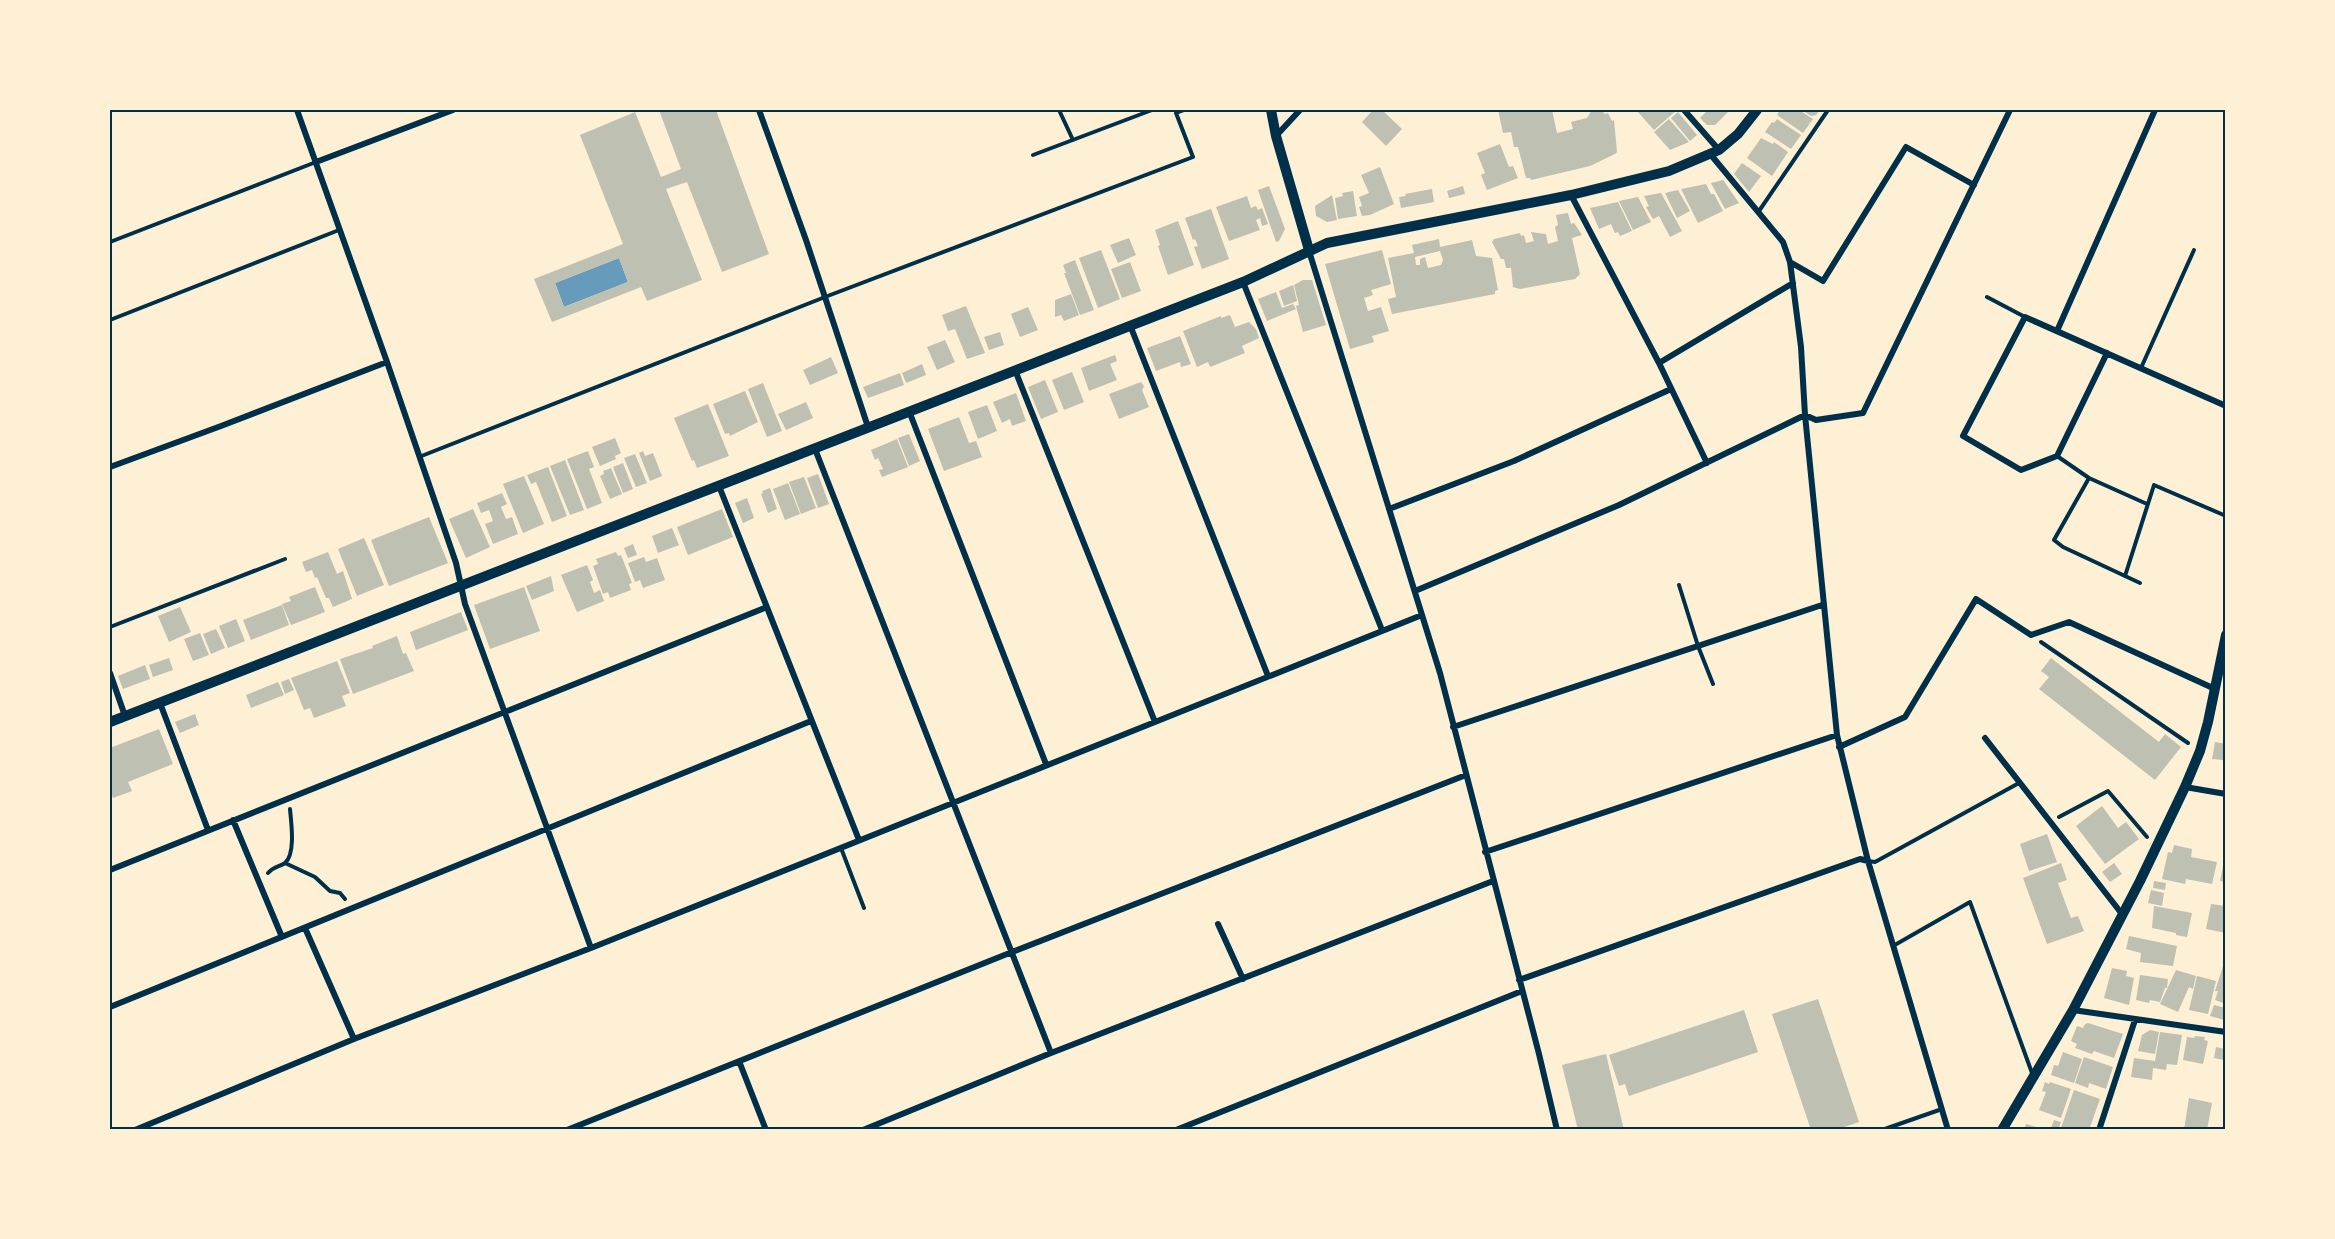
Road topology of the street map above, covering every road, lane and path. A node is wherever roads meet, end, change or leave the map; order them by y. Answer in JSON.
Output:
{"nodes":[{"id":1,"x":297,"y":110,"type":"edge"},
{"id":2,"x":453,"y":110,"type":"edge"},
{"id":3,"x":759,"y":110,"type":"edge"},
{"id":4,"x":1059,"y":110,"type":"edge"},
{"id":5,"x":1152,"y":110,"type":"edge"},
{"id":6,"x":1184,"y":110,"type":"edge"},
{"id":7,"x":1271,"y":110,"type":"edge"},
{"id":8,"x":1300,"y":110,"type":"edge"},
{"id":9,"x":1684,"y":110,"type":"edge"},
{"id":10,"x":1757,"y":110,"type":"edge"},
{"id":11,"x":1828,"y":110,"type":"edge"},
{"id":12,"x":2010,"y":110,"type":"edge"},
{"id":13,"x":2155,"y":110,"type":"edge"},
{"id":14,"x":1276,"y":136,"type":"junction"},
{"id":15,"x":1073,"y":140,"type":"junction"},
{"id":16,"x":1715,"y":153,"type":"junction"},
{"id":17,"x":1033,"y":155,"type":"dead end"},
{"id":18,"x":316,"y":162,"type":"junction"},
{"id":19,"x":1974,"y":185,"type":"junction"},
{"id":20,"x":1571,"y":195,"type":"junction"},
{"id":21,"x":1758,"y":212,"type":"junction"},
{"id":22,"x":339,"y":230,"type":"junction"},
{"id":23,"x":110,"y":242,"type":"edge"},
{"id":24,"x":1309,"y":250,"type":"junction"},
{"id":25,"x":2194,"y":250,"type":"dead end"},
{"id":26,"x":1790,"y":262,"type":"junction"},
{"id":27,"x":1243,"y":282,"type":"junction"},
{"id":28,"x":1793,"y":283,"type":"junction"},
{"id":29,"x":825,"y":297,"type":"junction"},
{"id":30,"x":1987,"y":297,"type":"dead end"},
{"id":31,"x":2025,"y":317,"type":"junction"},
{"id":32,"x":110,"y":320,"type":"edge"},
{"id":33,"x":1130,"y":325,"type":"junction"},
{"id":34,"x":2057,"y":332,"type":"junction"},
{"id":35,"x":2107,"y":353,"type":"junction"},
{"id":36,"x":387,"y":362,"type":"junction"},
{"id":37,"x":1659,"y":363,"type":"junction"},
{"id":38,"x":2141,"y":369,"type":"junction"},
{"id":39,"x":1015,"y":370,"type":"junction"},
{"id":40,"x":1671,"y":389,"type":"junction"},
{"id":41,"x":2226,"y":406,"type":"edge"},
{"id":42,"x":909,"y":411,"type":"junction"},
{"id":43,"x":1804,"y":415,"type":"junction"},
{"id":44,"x":868,"y":427,"type":"junction"},
{"id":45,"x":815,"y":449,"type":"junction"},
{"id":46,"x":2057,"y":456,"type":"junction"},
{"id":47,"x":420,"y":457,"type":"junction"},
{"id":48,"x":1707,"y":463,"type":"junction"},
{"id":49,"x":110,"y":467,"type":"edge"},
{"id":50,"x":2089,"y":478,"type":"junction"},
{"id":51,"x":719,"y":486,"type":"junction"},
{"id":52,"x":2147,"y":504,"type":"junction"},
{"id":53,"x":1389,"y":509,"type":"junction"},
{"id":54,"x":2226,"y":516,"type":"edge"},
{"id":55,"x":285,"y":559,"type":"dead end"},
{"id":56,"x":2125,"y":576,"type":"junction"},
{"id":57,"x":2140,"y":583,"type":"dead end"},
{"id":58,"x":460,"y":585,"type":"junction"},
{"id":59,"x":1679,"y":585,"type":"dead end"},
{"id":60,"x":1415,"y":591,"type":"junction"},
{"id":61,"x":1822,"y":604,"type":"junction"},
{"id":62,"x":767,"y":607,"type":"junction"},
{"id":63,"x":1422,"y":615,"type":"junction"},
{"id":64,"x":110,"y":627,"type":"edge"},
{"id":65,"x":1382,"y":630,"type":"junction"},
{"id":66,"x":2031,"y":635,"type":"junction"},
{"id":67,"x":2225,"y":641,"type":"edge"},
{"id":68,"x":1698,"y":646,"type":"junction"},
{"id":69,"x":110,"y":673,"type":"edge"},
{"id":70,"x":1268,"y":676,"type":"junction"},
{"id":71,"x":1713,"y":684,"type":"dead end"},
{"id":72,"x":2215,"y":689,"type":"junction"},
{"id":73,"x":160,"y":704,"type":"junction"},
{"id":74,"x":505,"y":712,"type":"junction"},
{"id":75,"x":125,"y":716,"type":"junction"},
{"id":76,"x":811,"y":721,"type":"junction"},
{"id":77,"x":110,"y":722,"type":"edge"},
{"id":78,"x":1155,"y":722,"type":"junction"},
{"id":79,"x":1453,"y":727,"type":"junction"},
{"id":80,"x":1837,"y":735,"type":"junction"},
{"id":81,"x":1985,"y":738,"type":"dead end"},
{"id":82,"x":1839,"y":747,"type":"junction"},
{"id":83,"x":2200,"y":751,"type":"junction"},
{"id":84,"x":1047,"y":764,"type":"junction"},
{"id":85,"x":1466,"y":775,"type":"junction"},
{"id":86,"x":2020,"y":782,"type":"junction"},
{"id":87,"x":2185,"y":786,"type":"junction"},
{"id":88,"x":2226,"y":794,"type":"edge"},
{"id":89,"x":288,"y":797,"type":"junction"},
{"id":90,"x":953,"y":801,"type":"junction"},
{"id":91,"x":233,"y":820,"type":"junction"},
{"id":92,"x":2050,"y":822,"type":"junction"},
{"id":93,"x":547,"y":829,"type":"junction"},
{"id":94,"x":208,"y":830,"type":"junction"},
{"id":95,"x":859,"y":840,"type":"junction"},
{"id":96,"x":841,"y":848,"type":"junction"},
{"id":97,"x":2156,"y":848,"type":"junction"},
{"id":98,"x":1485,"y":852,"type":"junction"},
{"id":99,"x":1868,"y":861,"type":"junction"},
{"id":100,"x":285,"y":863,"type":"junction"},
{"id":101,"x":110,"y":870,"type":"edge"},
{"id":102,"x":1493,"y":881,"type":"junction"},
{"id":103,"x":260,"y":883,"type":"junction"},
{"id":104,"x":864,"y":908,"type":"dead end"},
{"id":105,"x":351,"y":909,"type":"junction"},
{"id":106,"x":2122,"y":914,"type":"junction"},
{"id":107,"x":1218,"y":924,"type":"dead end"},
{"id":108,"x":305,"y":927,"type":"junction"},
{"id":109,"x":282,"y":937,"type":"junction"},
{"id":110,"x":1892,"y":946,"type":"junction"},
{"id":111,"x":591,"y":948,"type":"junction"},
{"id":112,"x":1012,"y":952,"type":"junction"},
{"id":113,"x":1243,"y":979,"type":"junction"},
{"id":114,"x":1519,"y":980,"type":"junction"},
{"id":115,"x":1522,"y":991,"type":"junction"},
{"id":116,"x":110,"y":1007,"type":"edge"},
{"id":117,"x":2073,"y":1010,"type":"junction"},
{"id":118,"x":2135,"y":1020,"type":"junction"},
{"id":119,"x":2226,"y":1032,"type":"edge"},
{"id":120,"x":354,"y":1039,"type":"junction"},
{"id":121,"x":1051,"y":1053,"type":"junction"},
{"id":122,"x":739,"y":1061,"type":"junction"},
{"id":123,"x":2034,"y":1077,"type":"junction"},
{"id":124,"x":1942,"y":1109,"type":"junction"},
{"id":125,"x":135,"y":1130,"type":"edge"},
{"id":126,"x":567,"y":1130,"type":"edge"},
{"id":127,"x":766,"y":1130,"type":"edge"},
{"id":128,"x":863,"y":1130,"type":"edge"},
{"id":129,"x":1176,"y":1130,"type":"edge"},
{"id":130,"x":1557,"y":1130,"type":"edge"},
{"id":131,"x":1882,"y":1130,"type":"edge"},
{"id":132,"x":1947,"y":1130,"type":"edge"},
{"id":133,"x":2002,"y":1130,"type":"edge"},
{"id":134,"x":2099,"y":1130,"type":"edge"}],
"edges":[{"from":1,"to":18,"type":"street"},
{"from":2,"to":18,"type":"street"},
{"from":3,"to":29,"type":"street"},
{"from":4,"to":15,"type":"lane"},
{"from":5,"to":15,"type":"lane"},
{"from":6,"to":29,"type":"lane"},
{"from":7,"to":14,"type":"main road"},
{"from":8,"to":14,"type":"street"},
{"from":9,"to":16,"type":"street"},
{"from":10,"to":16,"type":"main road"},
{"from":11,"to":21,"type":"lane"},
{"from":12,"to":19,"type":"street"},
{"from":13,"to":34,"type":"street"},
{"from":14,"to":24,"type":"main road"},
{"from":15,"to":17,"type":"lane"},
{"from":16,"to":20,"type":"main road"},
{"from":16,"to":21,"type":"street"},
{"from":18,"to":22,"type":"street"},
{"from":18,"to":23,"type":"lane"},
{"from":19,"to":26,"type":"street"},
{"from":19,"to":43,"type":"street"},
{"from":20,"to":24,"type":"main road"},
{"from":20,"to":37,"type":"street"},
{"from":21,"to":26,"type":"street"},
{"from":22,"to":32,"type":"lane"},
{"from":22,"to":36,"type":"street"},
{"from":24,"to":27,"type":"main road"},
{"from":24,"to":53,"type":"street"},
{"from":25,"to":38,"type":"lane"},
{"from":26,"to":28,"type":"street"},
{"from":27,"to":33,"type":"main road"},
{"from":27,"to":65,"type":"street"},
{"from":28,"to":37,"type":"street"},
{"from":28,"to":43,"type":"street"},
{"from":29,"to":44,"type":"street"},
{"from":29,"to":47,"type":"lane"},
{"from":30,"to":31,"type":"lane"},
{"from":31,"to":34,"type":"street"},
{"from":31,"to":46,"type":"street"},
{"from":33,"to":39,"type":"main road"},
{"from":33,"to":70,"type":"street"},
{"from":34,"to":35,"type":"street"},
{"from":35,"to":38,"type":"street"},
{"from":35,"to":46,"type":"street"},
{"from":36,"to":47,"type":"street"},
{"from":36,"to":49,"type":"street"},
{"from":37,"to":40,"type":"street"},
{"from":38,"to":41,"type":"street"},
{"from":39,"to":42,"type":"main road"},
{"from":39,"to":78,"type":"street"},
{"from":40,"to":48,"type":"street"},
{"from":40,"to":53,"type":"street"},
{"from":42,"to":44,"type":"main road"},
{"from":42,"to":84,"type":"street"},
{"from":43,"to":48,"type":"street"},
{"from":43,"to":61,"type":"street"},
{"from":44,"to":45,"type":"main road"},
{"from":45,"to":51,"type":"main road"},
{"from":45,"to":90,"type":"street"},
{"from":46,"to":50,"type":"lane"},
{"from":47,"to":58,"type":"street"},
{"from":48,"to":60,"type":"street"},
{"from":50,"to":52,"type":"lane"},
{"from":50,"to":56,"type":"lane"},
{"from":51,"to":58,"type":"main road"},
{"from":51,"to":62,"type":"street"},
{"from":52,"to":54,"type":"lane"},
{"from":52,"to":56,"type":"lane"},
{"from":53,"to":60,"type":"street"},
{"from":55,"to":64,"type":"lane"},
{"from":56,"to":57,"type":"lane"},
{"from":58,"to":73,"type":"main road"},
{"from":58,"to":74,"type":"street"},
{"from":59,"to":68,"type":"lane"},
{"from":60,"to":63,"type":"street"},
{"from":61,"to":68,"type":"street"},
{"from":61,"to":80,"type":"street"},
{"from":62,"to":74,"type":"street"},
{"from":62,"to":76,"type":"street"},
{"from":63,"to":65,"type":"street"},
{"from":63,"to":79,"type":"street"},
{"from":65,"to":70,"type":"street"},
{"from":66,"to":72,"type":"street"},
{"from":66,"to":82,"type":"street"},
{"from":66,"to":83,"type":"path"},
{"from":67,"to":72,"type":"main road"},
{"from":68,"to":71,"type":"lane"},
{"from":68,"to":79,"type":"street"},
{"from":69,"to":75,"type":"street"},
{"from":70,"to":78,"type":"street"},
{"from":72,"to":83,"type":"main road"},
{"from":73,"to":75,"type":"main road"},
{"from":73,"to":94,"type":"street"},
{"from":74,"to":89,"type":"street"},
{"from":74,"to":93,"type":"street"},
{"from":75,"to":77,"type":"main road"},
{"from":76,"to":93,"type":"street"},
{"from":76,"to":95,"type":"street"},
{"from":78,"to":84,"type":"street"},
{"from":79,"to":85,"type":"street"},
{"from":80,"to":82,"type":"street"},
{"from":80,"to":98,"type":"street"},
{"from":81,"to":86,"type":"street"},
{"from":82,"to":99,"type":"street"},
{"from":83,"to":87,"type":"main road"},
{"from":84,"to":90,"type":"street"},
{"from":85,"to":98,"type":"street"},
{"from":85,"to":112,"type":"street"},
{"from":86,"to":92,"type":"street"},
{"from":86,"to":99,"type":"lane"},
{"from":87,"to":88,"type":"street"},
{"from":87,"to":97,"type":"main road"},
{"from":89,"to":91,"type":"street"},
{"from":89,"to":100,"type":"path"},
{"from":90,"to":95,"type":"street"},
{"from":90,"to":112,"type":"street"},
{"from":91,"to":94,"type":"street"},
{"from":91,"to":103,"type":"street"},
{"from":92,"to":97,"type":"path"},
{"from":92,"to":106,"type":"street"},
{"from":93,"to":105,"type":"street"},
{"from":93,"to":111,"type":"street"},
{"from":94,"to":101,"type":"street"},
{"from":95,"to":96,"type":"street"},
{"from":96,"to":104,"type":"lane"},
{"from":96,"to":111,"type":"street"},
{"from":97,"to":106,"type":"main road"},
{"from":98,"to":102,"type":"street"},
{"from":99,"to":110,"type":"street"},
{"from":99,"to":114,"type":"street"},
{"from":100,"to":103,"type":"path"},
{"from":100,"to":105,"type":"path"},
{"from":102,"to":113,"type":"street"},
{"from":102,"to":114,"type":"street"},
{"from":103,"to":109,"type":"street"},
{"from":105,"to":108,"type":"street"},
{"from":106,"to":117,"type":"main road"},
{"from":107,"to":113,"type":"street"},
{"from":108,"to":109,"type":"street"},
{"from":108,"to":120,"type":"street"},
{"from":109,"to":116,"type":"street"},
{"from":110,"to":123,"type":"lane"},
{"from":110,"to":124,"type":"street"},
{"from":111,"to":120,"type":"street"},
{"from":112,"to":121,"type":"street"},
{"from":112,"to":122,"type":"street"},
{"from":113,"to":121,"type":"street"},
{"from":114,"to":115,"type":"street"},
{"from":115,"to":129,"type":"street"},
{"from":115,"to":130,"type":"street"},
{"from":117,"to":118,"type":"street"},
{"from":117,"to":123,"type":"main road"},
{"from":118,"to":119,"type":"street"},
{"from":118,"to":134,"type":"street"},
{"from":120,"to":125,"type":"street"},
{"from":121,"to":128,"type":"street"},
{"from":122,"to":126,"type":"street"},
{"from":122,"to":127,"type":"street"},
{"from":123,"to":133,"type":"main road"},
{"from":124,"to":131,"type":"lane"},
{"from":124,"to":132,"type":"street"}]}
